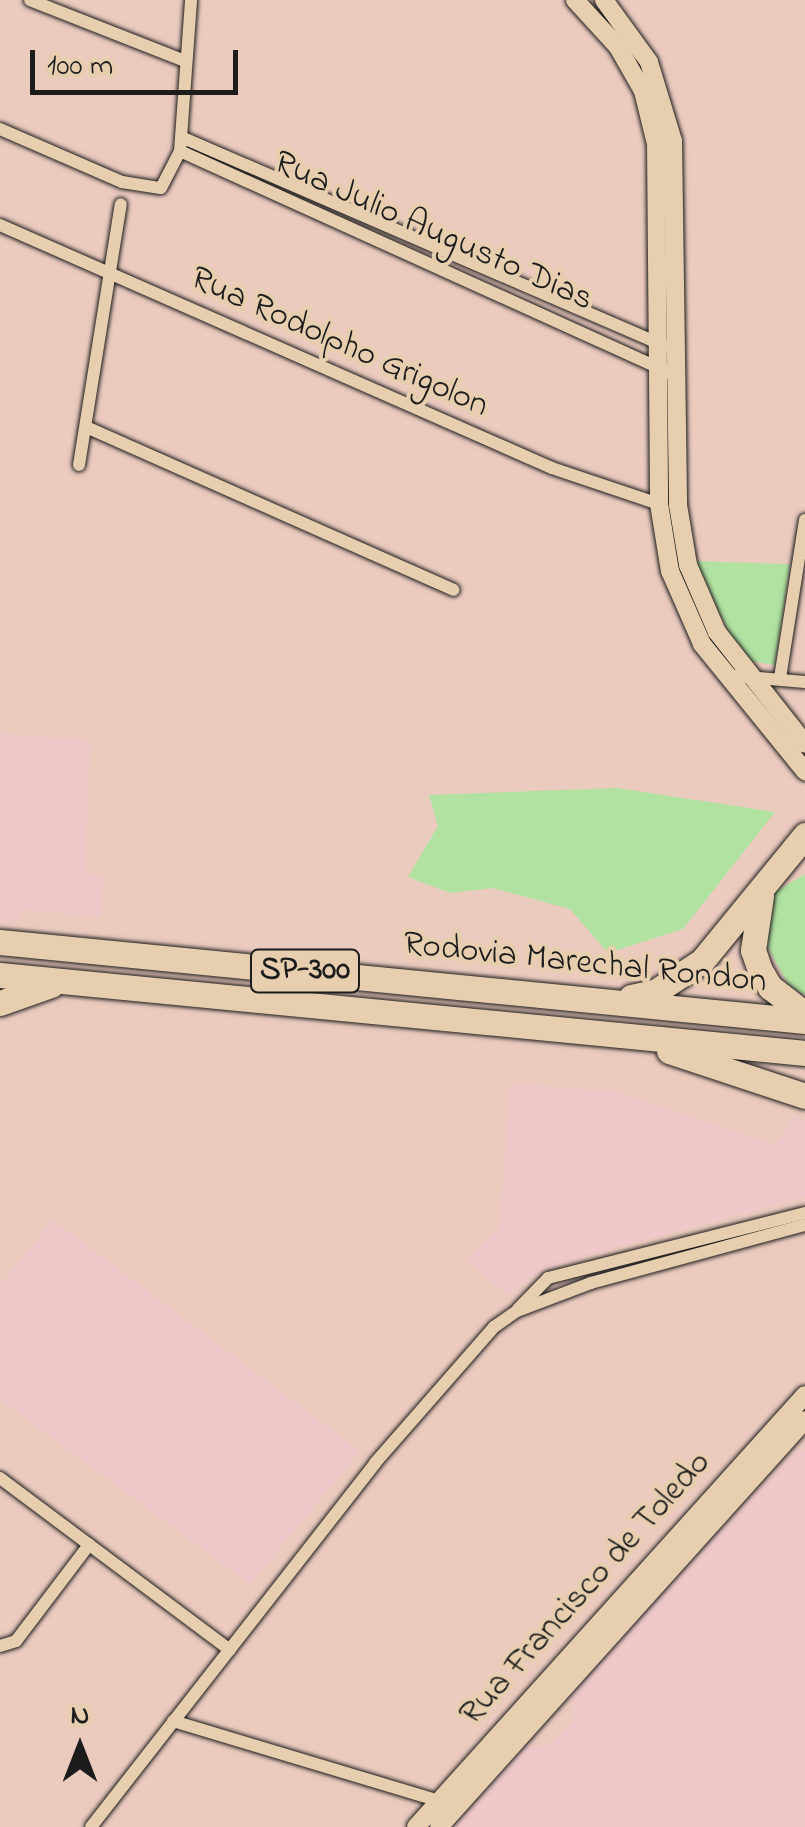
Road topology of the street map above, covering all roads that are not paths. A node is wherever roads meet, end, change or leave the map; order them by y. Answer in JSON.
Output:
{"nodes":[{"id":1,"x":30,"y":0,"type":"edge"},
{"id":2,"x":191,"y":0,"type":"edge"},
{"id":3,"x":575,"y":0,"type":"edge"},
{"id":4,"x":604,"y":0,"type":"edge"},
{"id":5,"x":57,"y":5,"type":"edge"},
{"id":6,"x":185,"y":61,"type":"junction"},
{"id":7,"x":0,"y":130,"type":"edge"},
{"id":8,"x":180,"y":144,"type":"junction"},
{"id":9,"x":121,"y":204,"type":"dead end"},
{"id":10,"x":0,"y":224,"type":"edge"},
{"id":11,"x":111,"y":275,"type":"junction"},
{"id":12,"x":670,"y":347,"type":"junction"},
{"id":13,"x":660,"y":369,"type":"junction"},
{"id":14,"x":679,"y":377,"type":"junction"},
{"id":15,"x":86,"y":427,"type":"junction"},
{"id":16,"x":79,"y":465,"type":"dead end"},
{"id":17,"x":660,"y":504,"type":"junction"},
{"id":18,"x":805,"y":520,"type":"edge"},
{"id":19,"x":454,"y":590,"type":"dead end"},
{"id":20,"x":744,"y":673,"type":"junction"},
{"id":21,"x":724,"y":675,"type":"junction"},
{"id":22,"x":780,"y":678,"type":"junction"},
{"id":23,"x":805,"y":682,"type":"edge"},
{"id":24,"x":805,"y":744,"type":"edge"},
{"id":25,"x":805,"y":771,"type":"edge"},
{"id":26,"x":805,"y":834,"type":"edge"},
{"id":27,"x":793,"y":858,"type":"edge"},
{"id":28,"x":762,"y":890,"type":"junction"},
{"id":29,"x":0,"y":942,"type":"edge"},
{"id":30,"x":0,"y":975,"type":"edge"},
{"id":31,"x":84,"y":979,"type":"junction"},
{"id":32,"x":610,"y":1002,"type":"junction"},
{"id":33,"x":0,"y":1003,"type":"edge"},
{"id":34,"x":805,"y":1018,"type":"edge"},
{"id":35,"x":612,"y":1034,"type":"junction"},
{"id":36,"x":805,"y":1053,"type":"edge"},
{"id":37,"x":805,"y":1096,"type":"edge"},
{"id":38,"x":805,"y":1213,"type":"edge"},
{"id":39,"x":805,"y":1225,"type":"edge"},
{"id":40,"x":700,"y":1240,"type":"junction"},
{"id":41,"x":647,"y":1252,"type":"junction"},
{"id":42,"x":705,"y":1255,"type":"junction"},
{"id":43,"x":651,"y":1268,"type":"junction"},
{"id":44,"x":517,"y":1311,"type":"junction"},
{"id":45,"x":805,"y":1395,"type":"edge"},
{"id":46,"x":805,"y":1420,"type":"edge"},
{"id":47,"x":0,"y":1478,"type":"edge"},
{"id":48,"x":89,"y":1545,"type":"junction"},
{"id":49,"x":0,"y":1646,"type":"edge"},
{"id":50,"x":230,"y":1650,"type":"junction"},
{"id":51,"x":173,"y":1721,"type":"junction"},
{"id":52,"x":439,"y":1802,"type":"junction"},
{"id":53,"x":91,"y":1827,"type":"edge"},
{"id":54,"x":416,"y":1827,"type":"edge"},
{"id":55,"x":439,"y":1827,"type":"edge"}],
"edges":[{"from":1,"to":5,"type":"street"},
{"from":2,"to":6,"type":"street"},
{"from":3,"to":12,"type":"street"},
{"from":4,"to":12,"type":"street"},
{"from":5,"to":6,"type":"street"},
{"from":6,"to":8,"type":"street"},
{"from":7,"to":8,"type":"street"},
{"from":8,"to":12,"type":"street","name":"Rua Julio Augusto Dias"},
{"from":8,"to":13,"type":"street","name":"Rua Julio Augusto Dias"},
{"from":9,"to":11,"type":"street"},
{"from":10,"to":11,"type":"street","name":"Rua Rodolpho Grigolon"},
{"from":11,"to":15,"type":"street"},
{"from":11,"to":17,"type":"street","name":"Rua Rodolpho Grigolon"},
{"from":12,"to":13,"type":"street"},
{"from":12,"to":14,"type":"street"},
{"from":13,"to":14,"type":"street","name":"Rua Julio Augusto Dias"},
{"from":13,"to":17,"type":"street"},
{"from":14,"to":20,"type":"street"},
{"from":15,"to":16,"type":"street"},
{"from":15,"to":19,"type":"street"},
{"from":17,"to":21,"type":"street"},
{"from":18,"to":22,"type":"street"},
{"from":20,"to":21,"type":"street"},
{"from":20,"to":22,"type":"street"},
{"from":20,"to":24,"type":"street"},
{"from":21,"to":25,"type":"street"},
{"from":22,"to":23,"type":"street"},
{"from":26,"to":27,"type":"highway"},
{"from":27,"to":28,"type":"highway"},
{"from":28,"to":32,"type":"highway"},
{"from":28,"to":34,"type":"highway"},
{"from":29,"to":32,"type":"highway","name":"Rodovia Marechal Rondon","number":"SP-300"},
{"from":30,"to":31,"type":"highway","name":"Rodovia Marechal Rondon","number":"SP-300"},
{"from":31,"to":33,"type":"highway"},
{"from":31,"to":35,"type":"highway","name":"Rodovia Marechal Rondon","number":"SP-300"},
{"from":32,"to":34,"type":"highway","name":"Rodovia Marechal Rondon","number":"SP-300"},
{"from":35,"to":36,"type":"highway","name":"Rodovia Marechal Rondon","number":"SP-300"},
{"from":35,"to":37,"type":"highway"},
{"from":38,"to":40,"type":"street"},
{"from":39,"to":42,"type":"street"},
{"from":40,"to":41,"type":"street"},
{"from":40,"to":42,"type":"street"},
{"from":41,"to":43,"type":"street"},
{"from":41,"to":44,"type":"street"},
{"from":42,"to":43,"type":"street"},
{"from":43,"to":44,"type":"street"},
{"from":44,"to":50,"type":"street"},
{"from":45,"to":52,"type":"street","name":"Rua Francisco de Toledo"},
{"from":46,"to":55,"type":"street","name":"Rua Francisco de Toledo"},
{"from":47,"to":48,"type":"street"},
{"from":48,"to":49,"type":"street"},
{"from":48,"to":50,"type":"street"},
{"from":50,"to":51,"type":"street"},
{"from":51,"to":52,"type":"street"},
{"from":51,"to":53,"type":"street"},
{"from":52,"to":54,"type":"street","name":"Rua Francisco de Toledo"}]}
